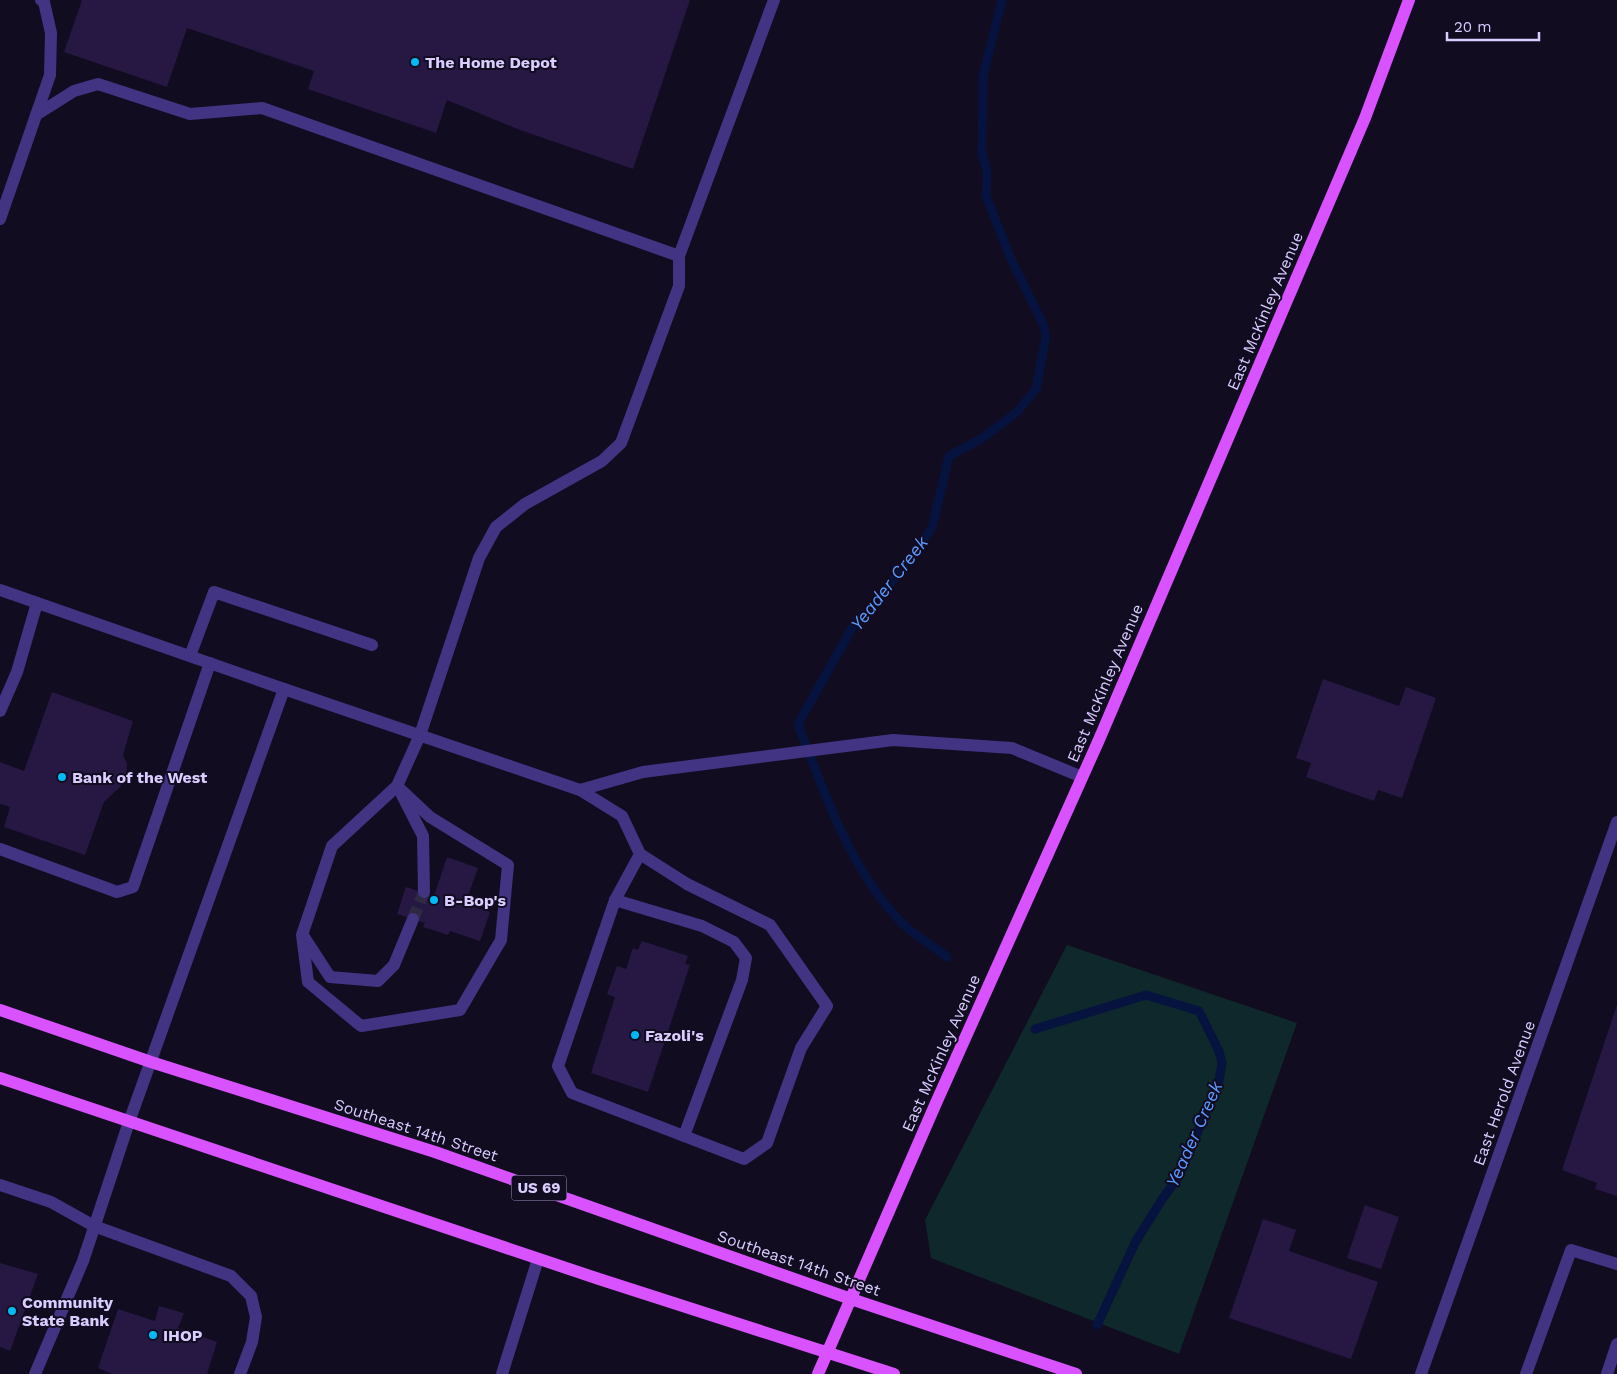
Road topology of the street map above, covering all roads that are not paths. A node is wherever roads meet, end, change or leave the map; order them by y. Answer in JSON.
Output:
{"nodes":[{"id":1,"x":41,"y":0,"type":"edge"},
{"id":2,"x":774,"y":0,"type":"edge"},
{"id":3,"x":1409,"y":0,"type":"edge"},
{"id":4,"x":36,"y":116,"type":"junction"},
{"id":5,"x":0,"y":219,"type":"edge"},
{"id":6,"x":679,"y":256,"type":"junction"},
{"id":7,"x":0,"y":590,"type":"edge"},
{"id":8,"x":37,"y":603,"type":"junction"},
{"id":9,"x":372,"y":645,"type":"dead end"},
{"id":10,"x":190,"y":656,"type":"junction"},
{"id":11,"x":210,"y":663,"type":"junction"},
{"id":12,"x":284,"y":689,"type":"junction"},
{"id":13,"x":0,"y":711,"type":"edge"},
{"id":14,"x":420,"y":735,"type":"junction"},
{"id":15,"x":1082,"y":777,"type":"junction"},
{"id":16,"x":397,"y":786,"type":"junction"},
{"id":17,"x":580,"y":790,"type":"junction"},
{"id":18,"x":1617,"y":822,"type":"edge"},
{"id":19,"x":0,"y":849,"type":"edge"},
{"id":20,"x":640,"y":854,"type":"junction"},
{"id":21,"x":424,"y":892,"type":"tunnel mouth"},
{"id":22,"x":615,"y":900,"type":"junction"},
{"id":23,"x":413,"y":920,"type":"tunnel mouth"},
{"id":24,"x":302,"y":935,"type":"junction"},
{"id":25,"x":0,"y":1010,"type":"edge"},
{"id":26,"x":150,"y":1062,"type":"junction"},
{"id":27,"x":0,"y":1078,"type":"edge"},
{"id":28,"x":129,"y":1122,"type":"junction"},
{"id":29,"x":684,"y":1136,"type":"junction"},
{"id":30,"x":0,"y":1185,"type":"edge"},
{"id":31,"x":94,"y":1226,"type":"junction"},
{"id":32,"x":538,"y":1258,"type":"junction"},
{"id":33,"x":1617,"y":1264,"type":"edge"},
{"id":34,"x":850,"y":1299,"type":"junction"},
{"id":35,"x":1617,"y":1344,"type":"edge"},
{"id":36,"x":827,"y":1351,"type":"junction"},
{"id":37,"x":504,"y":1373,"type":"edge"},
{"id":38,"x":35,"y":1374,"type":"edge"},
{"id":39,"x":240,"y":1374,"type":"edge"},
{"id":40,"x":818,"y":1374,"type":"edge"},
{"id":41,"x":894,"y":1374,"type":"edge"},
{"id":42,"x":1076,"y":1374,"type":"edge"},
{"id":43,"x":1422,"y":1374,"type":"edge"},
{"id":44,"x":1526,"y":1374,"type":"edge"},
{"id":45,"x":1607,"y":1374,"type":"edge"}],
"edges":[{"from":1,"to":4,"type":"street"},
{"from":2,"to":6,"type":"street"},
{"from":3,"to":15,"type":"main road","name":"East McKinley Avenue"},
{"from":4,"to":5,"type":"street"},
{"from":4,"to":6,"type":"street"},
{"from":6,"to":14,"type":"street"},
{"from":7,"to":8,"type":"street"},
{"from":8,"to":10,"type":"street"},
{"from":8,"to":13,"type":"street"},
{"from":9,"to":10,"type":"street"},
{"from":10,"to":11,"type":"street"},
{"from":11,"to":12,"type":"street"},
{"from":11,"to":19,"type":"street"},
{"from":12,"to":14,"type":"street"},
{"from":12,"to":26,"type":"street"},
{"from":14,"to":16,"type":"street"},
{"from":14,"to":17,"type":"street"},
{"from":15,"to":17,"type":"street"},
{"from":15,"to":34,"type":"main road","name":"East McKinley Avenue"},
{"from":16,"to":21,"type":"street"},
{"from":16,"to":24,"type":"street"},
{"from":16,"to":24,"type":"street"},
{"from":17,"to":20,"type":"street"},
{"from":18,"to":43,"type":"street","name":"East Herold Avenue"},
{"from":20,"to":22,"type":"street"},
{"from":20,"to":29,"type":"street"},
{"from":22,"to":29,"type":"street"},
{"from":22,"to":29,"type":"street"},
{"from":23,"to":24,"type":"street"},
{"from":25,"to":26,"type":"main road","name":"Southeast 14th Street","number":"US 69"},
{"from":26,"to":28,"type":"street"},
{"from":26,"to":34,"type":"main road","name":"Southeast 14th Street","number":"US 69"},
{"from":27,"to":28,"type":"main road"},
{"from":28,"to":31,"type":"street"},
{"from":28,"to":32,"type":"main road"},
{"from":30,"to":31,"type":"street"},
{"from":31,"to":38,"type":"street"},
{"from":31,"to":39,"type":"street"},
{"from":32,"to":36,"type":"main road"},
{"from":32,"to":37,"type":"street"},
{"from":33,"to":44,"type":"street"},
{"from":34,"to":36,"type":"main road","name":"East McKinley Avenue"},
{"from":34,"to":42,"type":"main road","name":"Southeast 14th Street","number":"US 69"},
{"from":35,"to":45,"type":"street"},
{"from":36,"to":40,"type":"main road","name":"East McKinley Avenue"},
{"from":36,"to":41,"type":"main road"}]}
